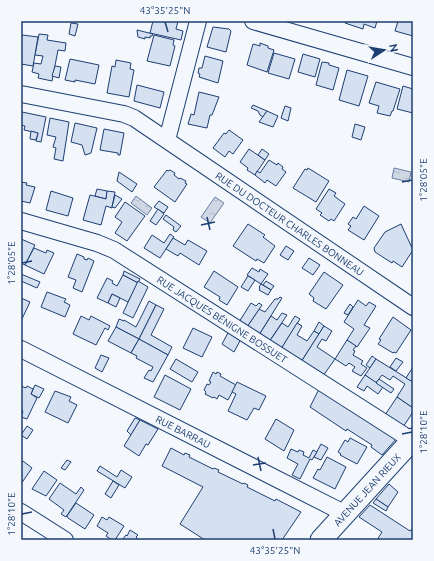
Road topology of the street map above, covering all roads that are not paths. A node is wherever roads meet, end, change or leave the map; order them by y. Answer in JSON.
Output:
{"nodes":[{"id":1,"x":198,"y":21,"type":"edge"},
{"id":2,"x":253,"y":21,"type":"edge"},
{"id":3,"x":413,"y":67,"type":"edge"},
{"id":4,"x":21,"y":94,"type":"edge"},
{"id":5,"x":167,"y":140,"type":"junction"},
{"id":6,"x":21,"y":221,"type":"edge"},
{"id":7,"x":413,"y":308,"type":"edge"},
{"id":8,"x":21,"y":350,"type":"edge"},
{"id":9,"x":412,"y":441,"type":"edge"},
{"id":10,"x":21,"y":512,"type":"edge"},
{"id":11,"x":344,"y":515,"type":"junction"},
{"id":12,"x":65,"y":540,"type":"edge"},
{"id":13,"x":321,"y":540,"type":"edge"}],
"edges":[{"from":1,"to":5,"type":"street"},
{"from":2,"to":3,"type":"street"},
{"from":4,"to":5,"type":"street","name":"RUE DU DOCTEUR CHARLES BONNEAU"},
{"from":5,"to":7,"type":"street","name":"RUE DU DOCTEUR CHARLES BONNEAU"},
{"from":6,"to":9,"type":"street","name":"RUE JACQUES BÉNIGNE BOSSUET"},
{"from":8,"to":11,"type":"street","name":"RUE BARRAU"},
{"from":9,"to":11,"type":"main road","name":"AVENUE JEAN RIEUX"},
{"from":10,"to":12,"type":"street"},
{"from":11,"to":13,"type":"main road","name":"AVENUE JEAN RIEUX"}]}
